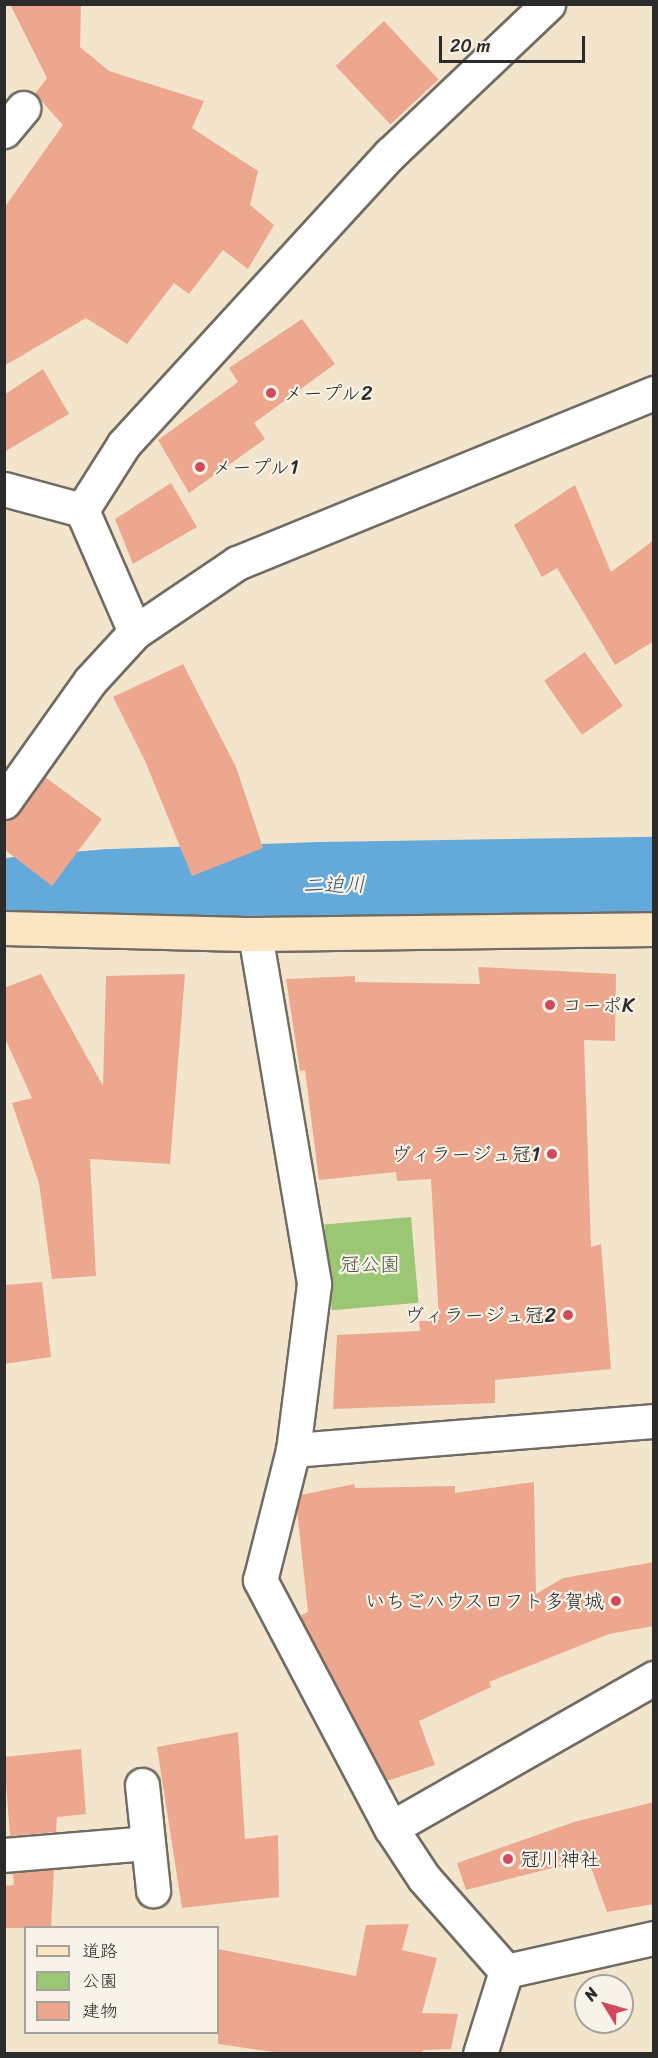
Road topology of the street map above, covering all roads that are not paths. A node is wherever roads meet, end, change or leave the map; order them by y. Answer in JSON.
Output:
{"nodes":[{"id":1,"x":548,"y":4,"type":"edge"},
{"id":2,"x":654,"y":393,"type":"edge"},
{"id":3,"x":4,"y":489,"type":"edge"},
{"id":4,"x":82,"y":510,"type":"junction"},
{"id":5,"x":135,"y":632,"type":"junction"},
{"id":6,"x":4,"y":802,"type":"edge"},
{"id":7,"x":4,"y":928,"type":"edge"},
{"id":8,"x":654,"y":929,"type":"edge"},
{"id":9,"x":255,"y":934,"type":"junction"},
{"id":10,"x":654,"y":1421,"type":"edge"},
{"id":11,"x":293,"y":1450,"type":"junction"},
{"id":12,"x":654,"y":1678,"type":"edge"},
{"id":13,"x":142,"y":1785,"type":"dead end"},
{"id":14,"x":391,"y":1828,"type":"junction"},
{"id":15,"x":148,"y":1843,"type":"junction"},
{"id":16,"x":4,"y":1855,"type":"edge"},
{"id":17,"x":153,"y":1890,"type":"dead end"},
{"id":18,"x":654,"y":1938,"type":"edge"},
{"id":19,"x":506,"y":1971,"type":"junction"},
{"id":20,"x":480,"y":2054,"type":"edge"}],
"edges":[{"from":1,"to":4,"type":"street"},
{"from":2,"to":5,"type":"street"},
{"from":3,"to":4,"type":"street"},
{"from":4,"to":5,"type":"street"},
{"from":5,"to":6,"type":"street"},
{"from":7,"to":9,"type":"street"},
{"from":8,"to":9,"type":"street"},
{"from":9,"to":11,"type":"street"},
{"from":10,"to":11,"type":"street"},
{"from":11,"to":14,"type":"street"},
{"from":12,"to":14,"type":"street"},
{"from":13,"to":15,"type":"street"},
{"from":14,"to":19,"type":"street"},
{"from":15,"to":16,"type":"street"},
{"from":15,"to":17,"type":"street"},
{"from":18,"to":19,"type":"street"},
{"from":19,"to":20,"type":"street"}]}
